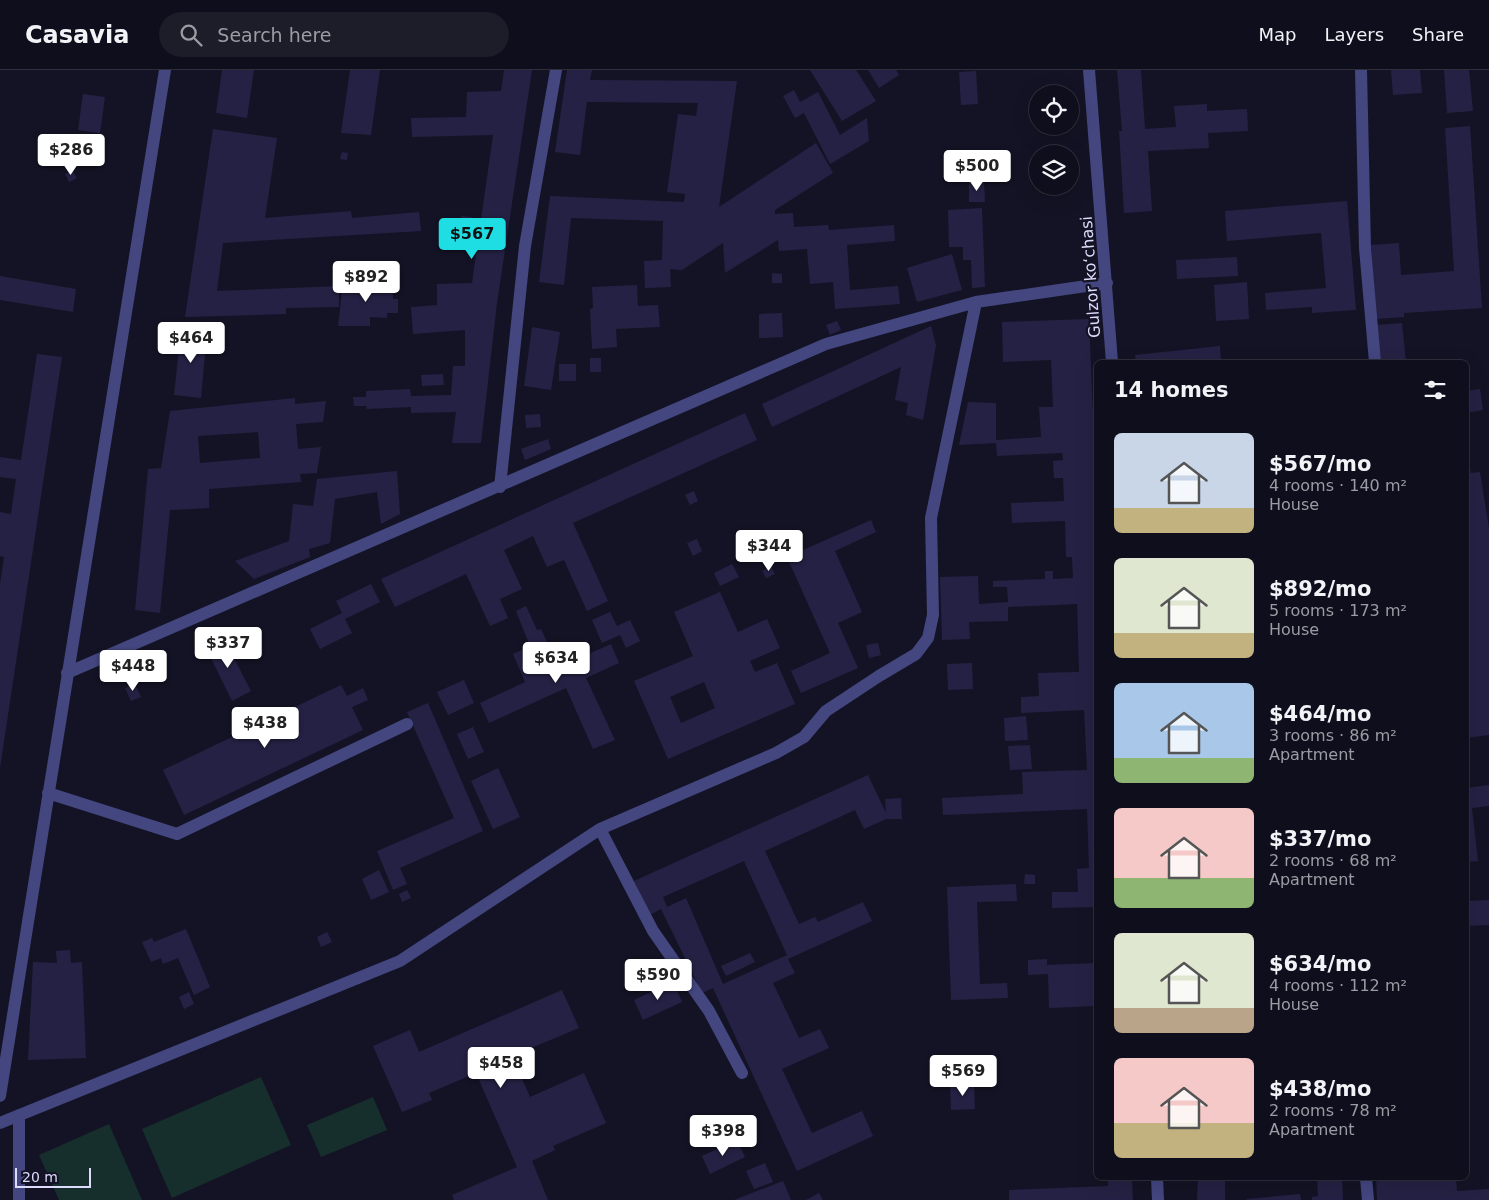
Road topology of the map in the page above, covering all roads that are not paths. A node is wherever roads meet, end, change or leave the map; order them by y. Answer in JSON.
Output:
{"nodes":[{"id":1,"x":165,"y":70,"type":"edge"},
{"id":2,"x":556,"y":70,"type":"edge"},
{"id":3,"x":1089,"y":70,"type":"edge"},
{"id":4,"x":1361,"y":70,"type":"edge"},
{"id":5,"x":1107,"y":283,"type":"junction"},
{"id":6,"x":976,"y":302,"type":"junction"},
{"id":7,"x":1112,"y":360,"type":"edge"},
{"id":8,"x":1375,"y":360,"type":"edge"},
{"id":9,"x":500,"y":487,"type":"junction"},
{"id":10,"x":67,"y":674,"type":"junction"},
{"id":11,"x":407,"y":724,"type":"dead end"},
{"id":12,"x":48,"y":793,"type":"junction"},
{"id":13,"x":600,"y":828,"type":"junction"},
{"id":14,"x":742,"y":1073,"type":"dead end"},
{"id":15,"x":0,"y":1096,"type":"edge"},
{"id":16,"x":19,"y":1115,"type":"junction"},
{"id":17,"x":0,"y":1123,"type":"edge"},
{"id":18,"x":1157,"y":1180,"type":"edge"},
{"id":19,"x":1366,"y":1180,"type":"edge"},
{"id":20,"x":19,"y":1200,"type":"edge"},
{"id":21,"x":1158,"y":1200,"type":"edge"},
{"id":22,"x":1368,"y":1200,"type":"edge"}],
"edges":[{"from":1,"to":10,"type":"street"},
{"from":2,"to":9,"type":"street"},
{"from":3,"to":5,"type":"street","name":"Gulzor koʻchasi"},
{"from":4,"to":8,"type":"street"},
{"from":5,"to":6,"type":"street"},
{"from":5,"to":7,"type":"street","name":"Gulzor koʻchasi"},
{"from":6,"to":9,"type":"street"},
{"from":6,"to":13,"type":"street"},
{"from":9,"to":10,"type":"street"},
{"from":10,"to":12,"type":"street"},
{"from":11,"to":12,"type":"street"},
{"from":12,"to":15,"type":"street"},
{"from":13,"to":14,"type":"street"},
{"from":13,"to":16,"type":"street"},
{"from":16,"to":17,"type":"street"},
{"from":16,"to":20,"type":"street"},
{"from":18,"to":21,"type":"street"},
{"from":19,"to":22,"type":"street"}]}
